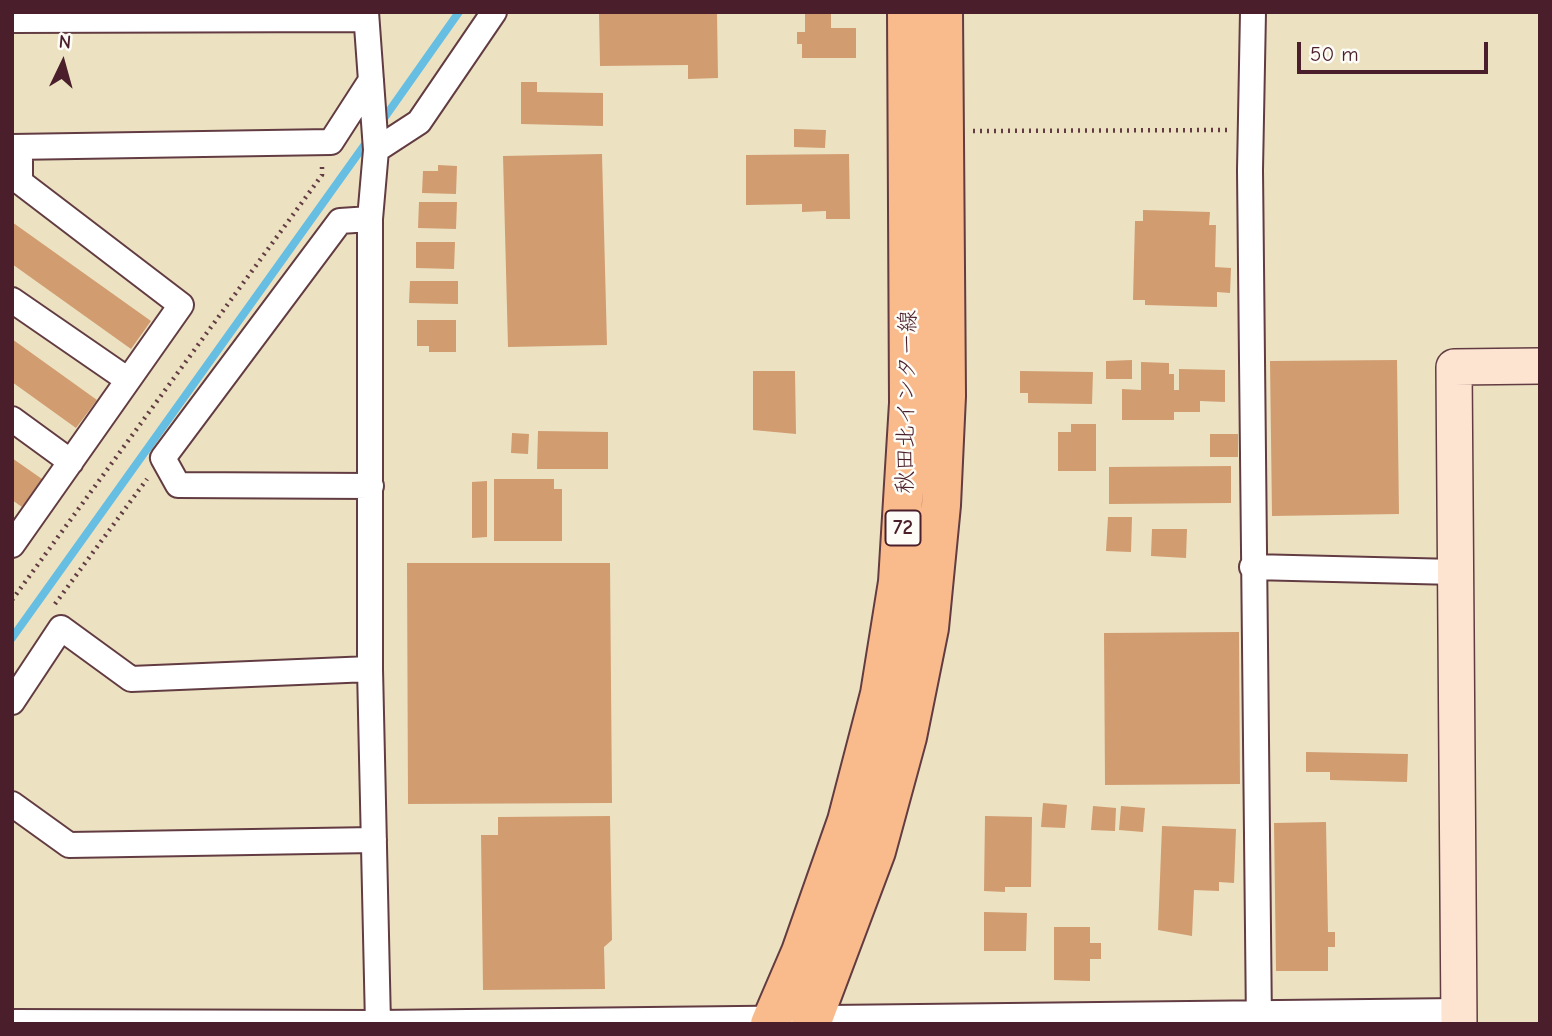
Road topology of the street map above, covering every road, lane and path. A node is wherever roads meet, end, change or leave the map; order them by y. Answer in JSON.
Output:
{"nodes":[{"id":1,"x":494,"y":12,"type":"edge"},
{"id":2,"x":907,"y":12,"type":"edge"},
{"id":3,"x":943,"y":12,"type":"edge"},
{"id":4,"x":1253,"y":12,"type":"edge"},
{"id":5,"x":226,"y":15,"type":"edge"},
{"id":6,"x":366,"y":15,"type":"edge"},
{"id":7,"x":86,"y":16,"type":"edge"},
{"id":8,"x":12,"y":20,"type":"edge"},
{"id":9,"x":371,"y":80,"type":"junction"},
{"id":10,"x":1250,"y":130,"type":"junction"},
{"id":11,"x":944,"y":131,"type":"junction"},
{"id":12,"x":321,"y":142,"type":"junction"},
{"id":13,"x":16,"y":147,"type":"edge"},
{"id":14,"x":376,"y":148,"type":"junction"},
{"id":15,"x":16,"y":178,"type":"edge"},
{"id":16,"x":370,"y":219,"type":"junction"},
{"id":17,"x":12,"y":300,"type":"edge"},
{"id":18,"x":1540,"y":366,"type":"edge"},
{"id":19,"x":128,"y":380,"type":"junction"},
{"id":20,"x":12,"y":419,"type":"edge"},
{"id":21,"x":163,"y":458,"type":"junction"},
{"id":22,"x":71,"y":461,"type":"junction"},
{"id":23,"x":371,"y":486,"type":"junction"},
{"id":24,"x":12,"y":545,"type":"edge"},
{"id":25,"x":1252,"y":568,"type":"junction"},
{"id":26,"x":1455,"y":572,"type":"junction"},
{"id":27,"x":12,"y":600,"type":"edge"},
{"id":28,"x":51,"y":610,"type":"dead end"},
{"id":29,"x":370,"y":668,"type":"junction"},
{"id":30,"x":12,"y":702,"type":"edge"},
{"id":31,"x":12,"y":804,"type":"edge"},
{"id":32,"x":374,"y":840,"type":"junction"},
{"id":33,"x":1459,"y":1017,"type":"edge"},
{"id":34,"x":1259,"y":1018,"type":"edge"},
{"id":35,"x":812,"y":1020,"type":"edge"},
{"id":36,"x":771,"y":1021,"type":"edge"},
{"id":37,"x":12,"y":1022,"type":"edge"},
{"id":38,"x":378,"y":1023,"type":"edge"}],
"edges":[{"from":1,"to":14,"type":"street"},
{"from":2,"to":36,"type":"main road","name":"秋田北インター線","number":"72"},
{"from":3,"to":11,"type":"main road","name":"秋田北インター線","number":"72"},
{"from":4,"to":10,"type":"street"},
{"from":5,"to":6,"type":"street"},
{"from":5,"to":7,"type":"street"},
{"from":6,"to":9,"type":"street"},
{"from":7,"to":8,"type":"street"},
{"from":9,"to":12,"type":"street"},
{"from":9,"to":14,"type":"street"},
{"from":10,"to":11,"type":"path"},
{"from":10,"to":25,"type":"street"},
{"from":11,"to":35,"type":"main road","name":"秋田北インター線","number":"72"},
{"from":12,"to":13,"type":"street"},
{"from":12,"to":27,"type":"path"},
{"from":13,"to":15,"type":"street"},
{"from":14,"to":16,"type":"street"},
{"from":15,"to":19,"type":"street"},
{"from":16,"to":21,"type":"street"},
{"from":16,"to":23,"type":"street"},
{"from":17,"to":19,"type":"street"},
{"from":18,"to":26,"type":"street"},
{"from":19,"to":22,"type":"street"},
{"from":20,"to":22,"type":"street"},
{"from":21,"to":23,"type":"street"},
{"from":21,"to":28,"type":"path"},
{"from":22,"to":24,"type":"street"},
{"from":23,"to":29,"type":"street"},
{"from":25,"to":26,"type":"street"},
{"from":25,"to":34,"type":"street"},
{"from":26,"to":33,"type":"street"},
{"from":29,"to":30,"type":"street"},
{"from":29,"to":32,"type":"street"},
{"from":31,"to":32,"type":"street"},
{"from":32,"to":38,"type":"street"},
{"from":33,"to":34,"type":"street"},
{"from":34,"to":35,"type":"street"},
{"from":35,"to":36,"type":"street"},
{"from":36,"to":38,"type":"street"},
{"from":37,"to":38,"type":"street"}]}
